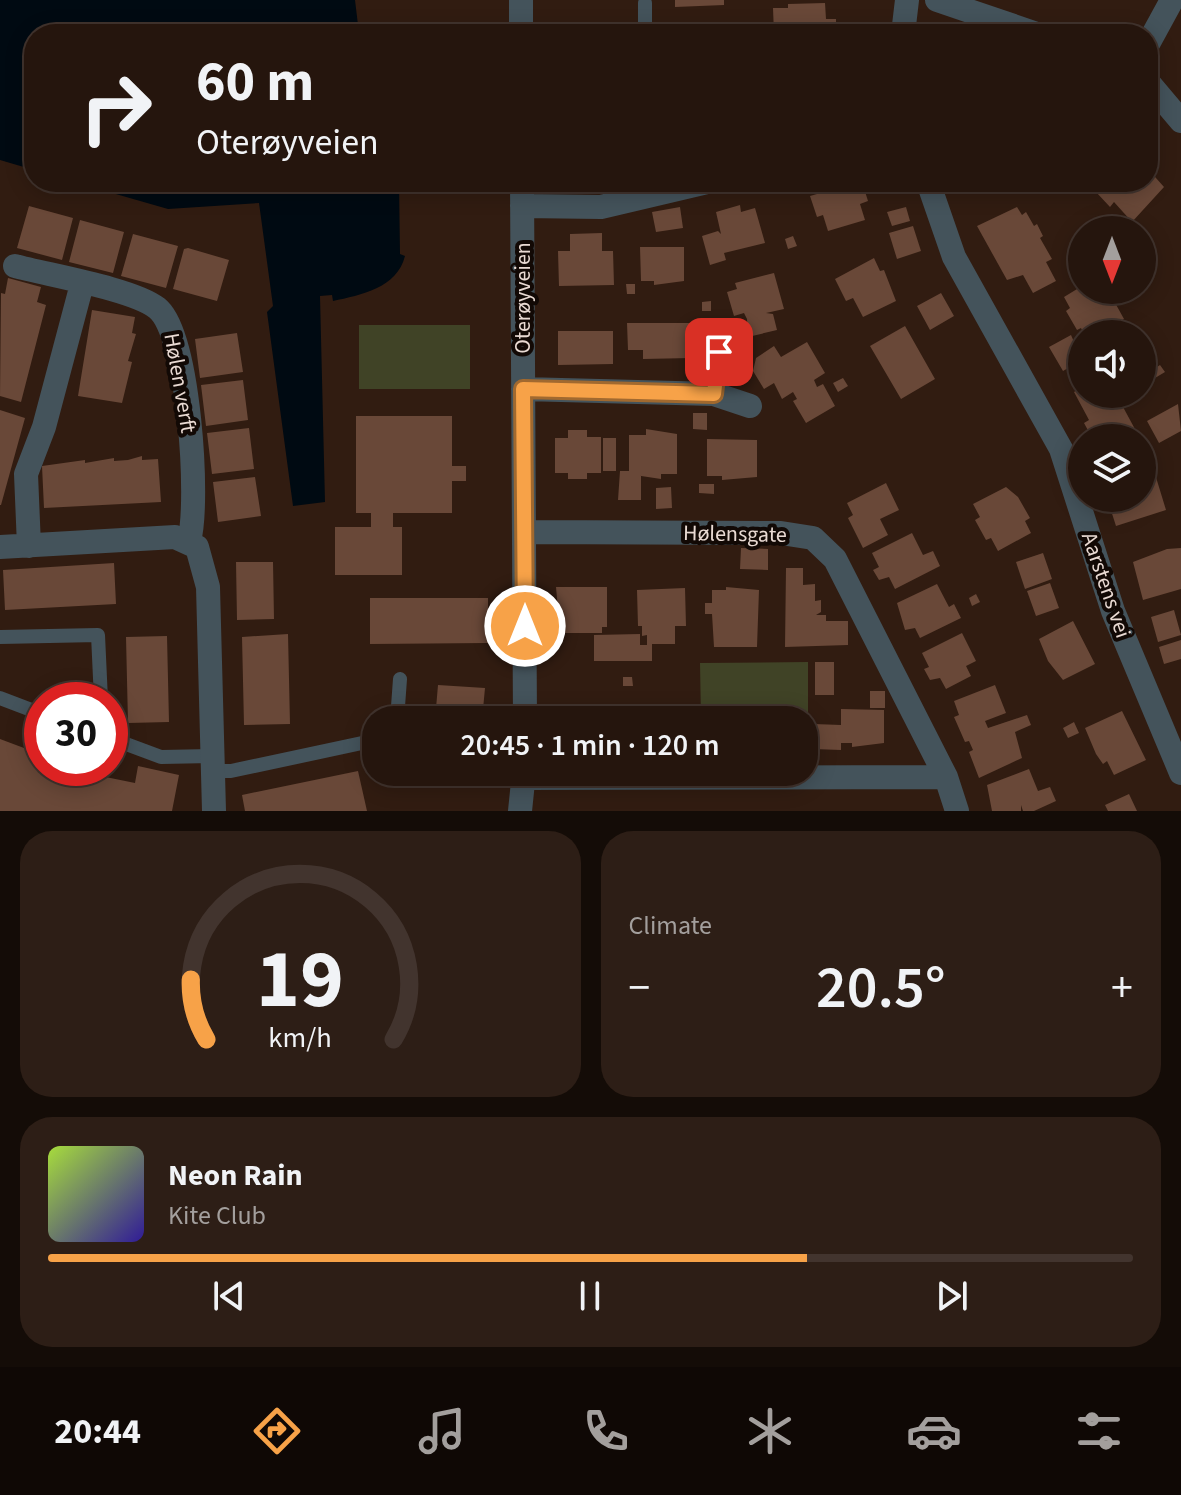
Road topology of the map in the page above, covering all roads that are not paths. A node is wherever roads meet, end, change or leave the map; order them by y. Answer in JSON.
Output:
{"nodes":[{"id":1,"x":521,"y":0,"type":"edge"},
{"id":2,"x":907,"y":0,"type":"edge"},
{"id":3,"x":937,"y":0,"type":"edge"},
{"id":4,"x":1172,"y":0,"type":"edge"},
{"id":5,"x":645,"y":3,"type":"dead end"},
{"id":6,"x":521,"y":24,"type":"edge"},
{"id":7,"x":645,"y":24,"type":"edge"},
{"id":8,"x":904,"y":24,"type":"edge"},
{"id":9,"x":1008,"y":24,"type":"edge"},
{"id":10,"x":1158,"y":26,"type":"edge"},
{"id":11,"x":1158,"y":94,"type":"edge"},
{"id":12,"x":1181,"y":121,"type":"edge"},
{"id":13,"x":643,"y":192,"type":"edge"},
{"id":14,"x":931,"y":192,"type":"edge"},
{"id":15,"x":522,"y":194,"type":"edge"},
{"id":16,"x":15,"y":266,"type":"dead end"},
{"id":17,"x":82,"y":284,"type":"junction"},
{"id":18,"x":719,"y":352,"type":"dead end"},
{"id":19,"x":523,"y":389,"type":"junction"},
{"id":20,"x":714,"y":394,"type":"junction"},
{"id":21,"x":750,"y":406,"type":"dead end"},
{"id":22,"x":526,"y":532,"type":"junction"},
{"id":23,"x":189,"y":541,"type":"junction"},
{"id":24,"x":29,"y":546,"type":"junction"},
{"id":25,"x":0,"y":547,"type":"edge"},
{"id":26,"x":0,"y":637,"type":"edge"},
{"id":27,"x":400,"y":679,"type":"dead end"},
{"id":28,"x":100,"y":682,"type":"edge"},
{"id":29,"x":0,"y":698,"type":"edge"},
{"id":30,"x":398,"y":706,"type":"edge"},
{"id":31,"x":525,"y":706,"type":"edge"},
{"id":32,"x":24,"y":707,"type":"edge"},
{"id":33,"x":362,"y":743,"type":"edge"},
{"id":34,"x":128,"y":745,"type":"edge"},
{"id":35,"x":212,"y":764,"type":"junction"},
{"id":36,"x":1181,"y":773,"type":"edge"},
{"id":37,"x":818,"y":776,"type":"edge"},
{"id":38,"x":946,"y":777,"type":"junction"},
{"id":39,"x":523,"y":786,"type":"edge"},
{"id":40,"x":214,"y":811,"type":"edge"},
{"id":41,"x":520,"y":811,"type":"edge"},
{"id":42,"x":957,"y":811,"type":"edge"}],
"edges":[{"from":1,"to":6,"type":"street"},
{"from":2,"to":8,"type":"street"},
{"from":3,"to":9,"type":"street"},
{"from":4,"to":10,"type":"street"},
{"from":5,"to":7,"type":"lane"},
{"from":11,"to":12,"type":"street"},
{"from":13,"to":15,"type":"street","name":"Oterøyveien"},
{"from":14,"to":36,"type":"street","name":"Aarstens vei"},
{"from":15,"to":19,"type":"street","name":"Oterøyveien"},
{"from":16,"to":17,"type":"street","name":"Hølen verft"},
{"from":17,"to":23,"type":"street","name":"Hølen verft"},
{"from":17,"to":24,"type":"street"},
{"from":18,"to":20,"type":"lane"},
{"from":19,"to":20,"type":"street"},
{"from":19,"to":22,"type":"street","name":"Oterøyveien"},
{"from":20,"to":21,"type":"street"},
{"from":22,"to":31,"type":"street","name":"Oterøyveien"},
{"from":22,"to":38,"type":"street","name":"Hølensgate"},
{"from":23,"to":24,"type":"street"},
{"from":23,"to":35,"type":"street"},
{"from":24,"to":25,"type":"street"},
{"from":26,"to":28,"type":"lane"},
{"from":27,"to":30,"type":"lane"},
{"from":29,"to":32,"type":"lane"},
{"from":33,"to":35,"type":"lane"},
{"from":34,"to":35,"type":"lane"},
{"from":35,"to":40,"type":"street"},
{"from":37,"to":38,"type":"street"},
{"from":38,"to":42,"type":"street","name":"Hølensgate"},
{"from":39,"to":41,"type":"street"}]}
